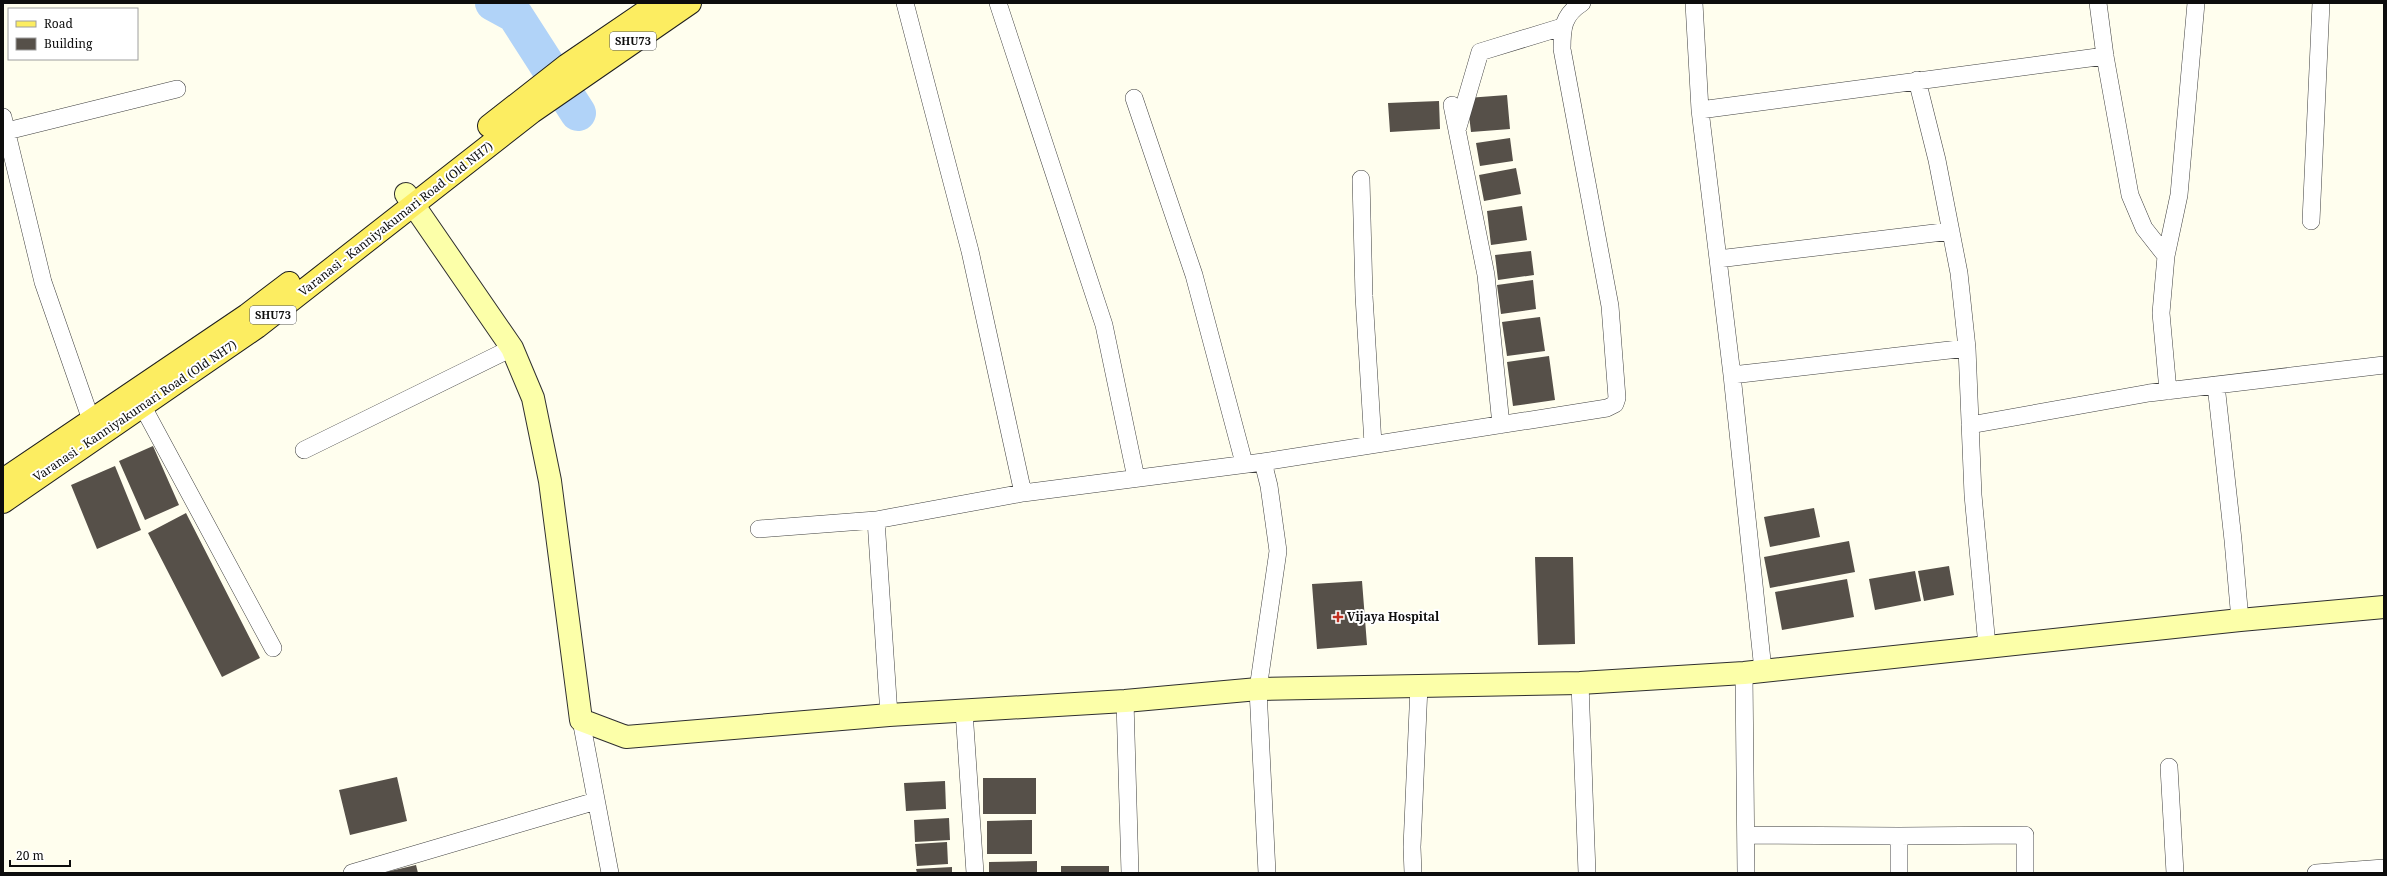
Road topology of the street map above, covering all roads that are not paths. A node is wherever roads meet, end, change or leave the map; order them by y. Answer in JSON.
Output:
{"nodes":[{"id":1,"x":658,"y":3,"type":"edge"},
{"id":2,"x":690,"y":3,"type":"edge"},
{"id":3,"x":905,"y":3,"type":"edge"},
{"id":4,"x":998,"y":3,"type":"edge"},
{"id":5,"x":1582,"y":3,"type":"edge"},
{"id":6,"x":1694,"y":3,"type":"edge"},
{"id":7,"x":2098,"y":3,"type":"edge"},
{"id":8,"x":2196,"y":3,"type":"edge"},
{"id":9,"x":2321,"y":3,"type":"edge"},
{"id":10,"x":1562,"y":27,"type":"junction"},
{"id":11,"x":2105,"y":56,"type":"junction"},
{"id":12,"x":572,"y":72,"type":"junction"},
{"id":13,"x":1917,"y":80,"type":"junction"},
{"id":14,"x":177,"y":89,"type":"dead end"},
{"id":15,"x":1134,"y":98,"type":"dead end"},
{"id":16,"x":1452,"y":105,"type":"dead end"},
{"id":17,"x":1700,"y":110,"type":"junction"},
{"id":18,"x":4,"y":127,"type":"edge"},
{"id":19,"x":1457,"y":129,"type":"junction"},
{"id":20,"x":1361,"y":178,"type":"dead end"},
{"id":21,"x":410,"y":199,"type":"junction"},
{"id":22,"x":2311,"y":221,"type":"dead end"},
{"id":23,"x":1951,"y":231,"type":"junction"},
{"id":24,"x":2166,"y":256,"type":"junction"},
{"id":25,"x":1718,"y":259,"type":"junction"},
{"id":26,"x":512,"y":348,"type":"junction"},
{"id":27,"x":1967,"y":348,"type":"junction"},
{"id":28,"x":2384,"y":365,"type":"edge"},
{"id":29,"x":1732,"y":375,"type":"junction"},
{"id":30,"x":2216,"y":385,"type":"junction"},
{"id":31,"x":2168,"y":391,"type":"junction"},
{"id":32,"x":143,"y":407,"type":"junction"},
{"id":33,"x":91,"y":420,"type":"junction"},
{"id":34,"x":1501,"y":425,"type":"junction"},
{"id":35,"x":1970,"y":425,"type":"junction"},
{"id":36,"x":1373,"y":444,"type":"junction"},
{"id":37,"x":304,"y":450,"type":"dead end"},
{"id":38,"x":1263,"y":462,"type":"junction"},
{"id":39,"x":1244,"y":463,"type":"junction"},
{"id":40,"x":1136,"y":478,"type":"junction"},
{"id":41,"x":3,"y":480,"type":"edge"},
{"id":42,"x":1023,"y":493,"type":"junction"},
{"id":43,"x":3,"y":502,"type":"edge"},
{"id":44,"x":876,"y":520,"type":"junction"},
{"id":45,"x":759,"y":529,"type":"dead end"},
{"id":46,"x":2384,"y":607,"type":"edge"},
{"id":47,"x":2240,"y":620,"type":"junction"},
{"id":48,"x":1987,"y":646,"type":"junction"},
{"id":49,"x":273,"y":648,"type":"dead end"},
{"id":50,"x":1753,"y":672,"type":"junction"},
{"id":51,"x":1580,"y":683,"type":"junction"},
{"id":52,"x":1419,"y":686,"type":"junction"},
{"id":53,"x":1258,"y":689,"type":"junction"},
{"id":54,"x":1125,"y":701,"type":"junction"},
{"id":55,"x":964,"y":711,"type":"junction"},
{"id":56,"x":890,"y":715,"type":"junction"},
{"id":57,"x":581,"y":720,"type":"junction"},
{"id":58,"x":2169,"y":766,"type":"dead end"},
{"id":59,"x":596,"y":802,"type":"junction"},
{"id":60,"x":1746,"y":835,"type":"junction"},
{"id":61,"x":1899,"y":836,"type":"junction"},
{"id":62,"x":2384,"y":868,"type":"edge"},
{"id":63,"x":369,"y":870,"type":"edge"},
{"id":64,"x":352,"y":873,"type":"edge"},
{"id":65,"x":610,"y":873,"type":"edge"},
{"id":66,"x":975,"y":873,"type":"edge"},
{"id":67,"x":1130,"y":873,"type":"edge"},
{"id":68,"x":1266,"y":873,"type":"edge"},
{"id":69,"x":1413,"y":873,"type":"edge"},
{"id":70,"x":1587,"y":873,"type":"edge"},
{"id":71,"x":1746,"y":873,"type":"edge"},
{"id":72,"x":1899,"y":873,"type":"edge"},
{"id":73,"x":2025,"y":873,"type":"edge"},
{"id":74,"x":2174,"y":873,"type":"edge"},
{"id":75,"x":2316,"y":873,"type":"edge"}],
"edges":[{"from":1,"to":12,"type":"main road","name":"Varanasi - Kanniyakumari Road (Old NH7)","number":"SHU73"},
{"from":2,"to":12,"type":"main road","name":"Varanasi - Kanniyakumari Road (Old NH7)","number":"SHU73"},
{"from":3,"to":42,"type":"street"},
{"from":4,"to":40,"type":"street"},
{"from":5,"to":10,"type":"street"},
{"from":6,"to":17,"type":"street"},
{"from":7,"to":11,"type":"street"},
{"from":8,"to":24,"type":"street"},
{"from":9,"to":22,"type":"street"},
{"from":10,"to":19,"type":"street"},
{"from":10,"to":34,"type":"street"},
{"from":11,"to":13,"type":"street"},
{"from":11,"to":24,"type":"street"},
{"from":12,"to":21,"type":"main road","name":"Varanasi - Kanniyakumari Road (Old NH7)","number":"SHU73"},
{"from":13,"to":17,"type":"street"},
{"from":13,"to":23,"type":"street"},
{"from":14,"to":18,"type":"street"},
{"from":15,"to":39,"type":"street"},
{"from":16,"to":19,"type":"street"},
{"from":17,"to":25,"type":"street"},
{"from":18,"to":33,"type":"street"},
{"from":19,"to":34,"type":"street"},
{"from":20,"to":36,"type":"street"},
{"from":21,"to":26,"type":"street"},
{"from":21,"to":32,"type":"main road","name":"Varanasi - Kanniyakumari Road (Old NH7)","number":"SHU73"},
{"from":21,"to":33,"type":"main road","name":"Varanasi - Kanniyakumari Road (Old NH7)","number":"SHU73"},
{"from":23,"to":25,"type":"street"},
{"from":23,"to":27,"type":"street"},
{"from":24,"to":31,"type":"street"},
{"from":25,"to":29,"type":"street"},
{"from":26,"to":37,"type":"street"},
{"from":26,"to":57,"type":"street"},
{"from":27,"to":29,"type":"street"},
{"from":27,"to":35,"type":"street"},
{"from":28,"to":30,"type":"street"},
{"from":29,"to":50,"type":"street"},
{"from":30,"to":31,"type":"street"},
{"from":30,"to":47,"type":"street"},
{"from":31,"to":35,"type":"street"},
{"from":32,"to":43,"type":"main road","name":"Varanasi - Kanniyakumari Road (Old NH7)","number":"SHU73"},
{"from":32,"to":49,"type":"street"},
{"from":33,"to":41,"type":"main road","name":"Varanasi - Kanniyakumari Road (Old NH7)","number":"SHU73"},
{"from":34,"to":36,"type":"street"},
{"from":35,"to":48,"type":"street"},
{"from":36,"to":38,"type":"street"},
{"from":38,"to":39,"type":"street"},
{"from":38,"to":53,"type":"street"},
{"from":39,"to":40,"type":"street"},
{"from":40,"to":42,"type":"street"},
{"from":42,"to":44,"type":"street"},
{"from":44,"to":45,"type":"street"},
{"from":44,"to":56,"type":"street"},
{"from":46,"to":47,"type":"street"},
{"from":47,"to":48,"type":"street"},
{"from":48,"to":50,"type":"street"},
{"from":50,"to":51,"type":"street"},
{"from":50,"to":60,"type":"street"},
{"from":51,"to":52,"type":"street"},
{"from":51,"to":70,"type":"street"},
{"from":52,"to":53,"type":"street"},
{"from":52,"to":69,"type":"street"},
{"from":53,"to":54,"type":"street"},
{"from":53,"to":68,"type":"street"},
{"from":54,"to":55,"type":"street"},
{"from":54,"to":67,"type":"street"},
{"from":55,"to":56,"type":"street"},
{"from":55,"to":66,"type":"street"},
{"from":56,"to":57,"type":"street"},
{"from":57,"to":59,"type":"street"},
{"from":58,"to":74,"type":"street"},
{"from":59,"to":63,"type":"street"},
{"from":59,"to":65,"type":"street"},
{"from":60,"to":61,"type":"street"},
{"from":60,"to":71,"type":"street"},
{"from":61,"to":72,"type":"street"},
{"from":61,"to":73,"type":"street"},
{"from":62,"to":75,"type":"street"},
{"from":63,"to":64,"type":"street"}]}
